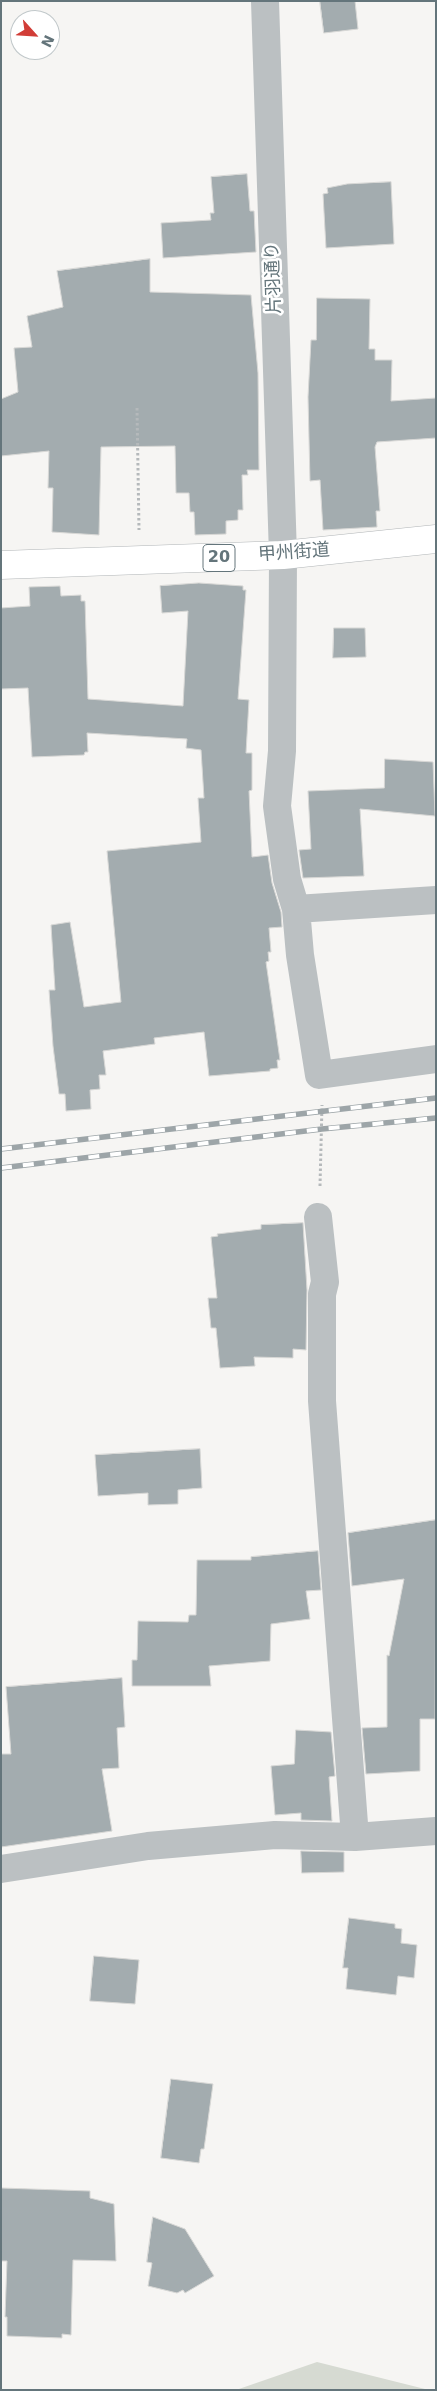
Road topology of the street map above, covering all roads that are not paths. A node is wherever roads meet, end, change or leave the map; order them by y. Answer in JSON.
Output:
{"nodes":[{"id":1,"x":265,"y":1,"type":"edge"},
{"id":2,"x":436,"y":540,"type":"edge"},
{"id":3,"x":284,"y":556,"type":"junction"},
{"id":4,"x":1,"y":565,"type":"edge"},
{"id":5,"x":436,"y":900,"type":"edge"},
{"id":6,"x":296,"y":909,"type":"junction"},
{"id":7,"x":436,"y":1059,"type":"edge"},
{"id":8,"x":318,"y":1217,"type":"road end"},
{"id":9,"x":436,"y":1831,"type":"edge"},
{"id":10,"x":355,"y":1837,"type":"junction"},
{"id":11,"x":1,"y":1869,"type":"edge"}],
"edges":[{"from":1,"to":3,"type":"street","name":"片羽通り"},
{"from":2,"to":3,"type":"highway","name":"甲州街道","number":"20"},
{"from":3,"to":4,"type":"highway","name":"甲州街道","number":"20"},
{"from":3,"to":6,"type":"street","name":"片羽通り"},
{"from":5,"to":6,"type":"street"},
{"from":6,"to":7,"type":"street","name":"片羽通り"},
{"from":8,"to":10,"type":"street"},
{"from":9,"to":10,"type":"street"},
{"from":10,"to":11,"type":"street"}]}
